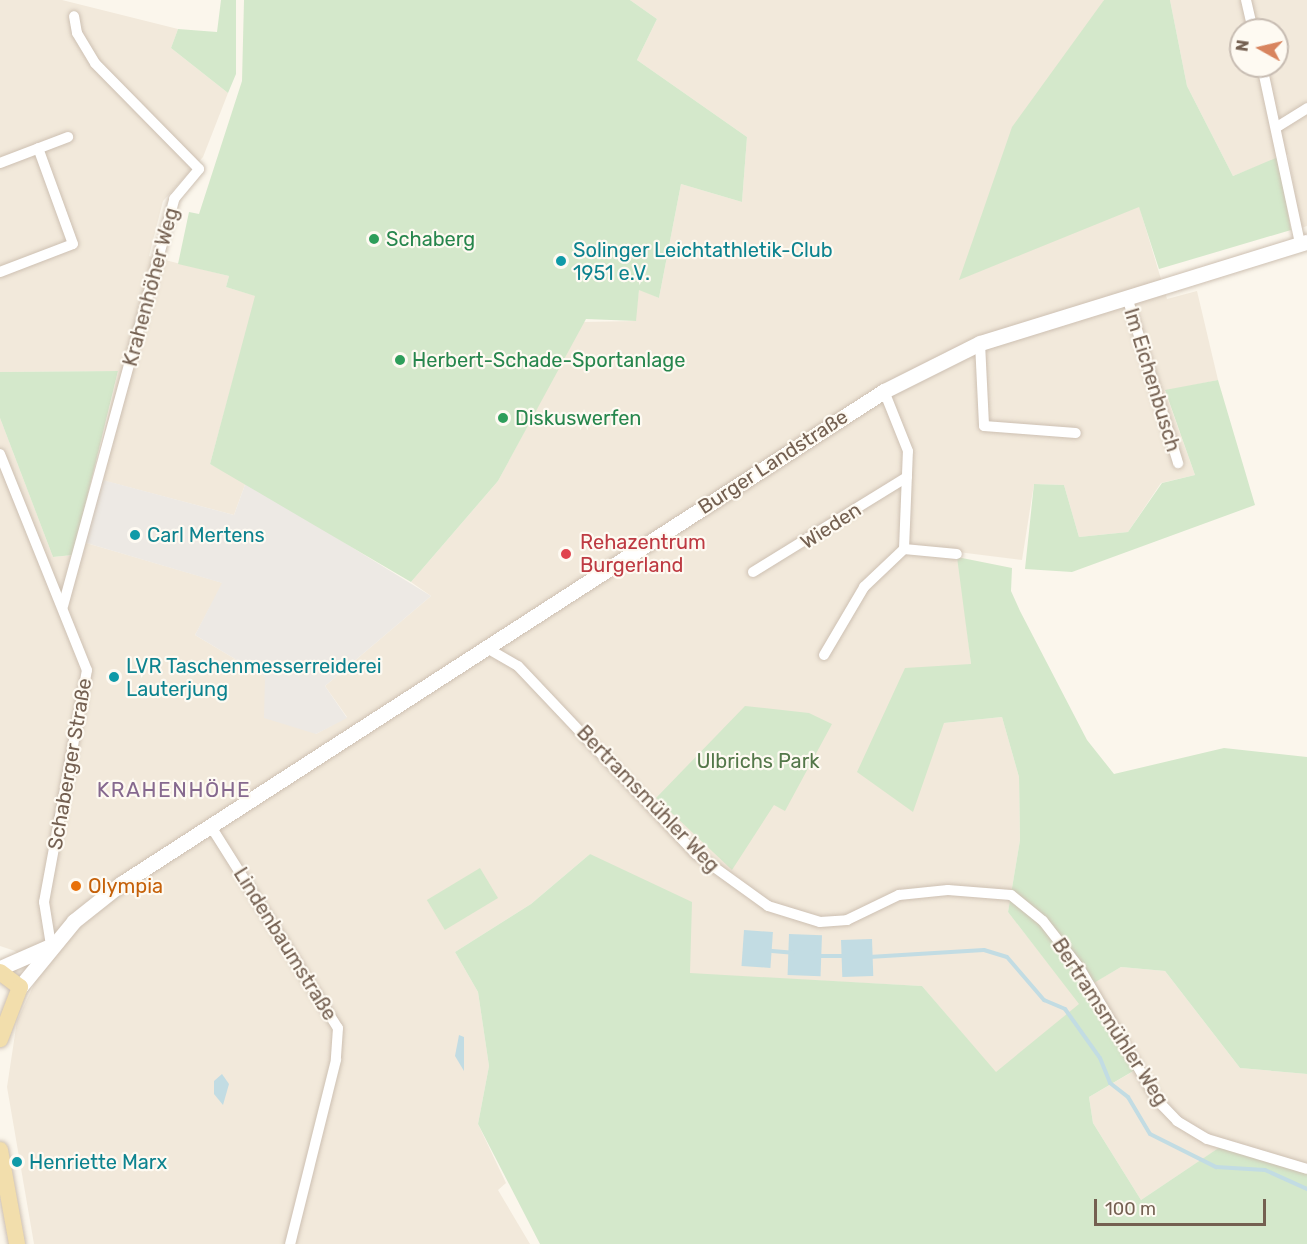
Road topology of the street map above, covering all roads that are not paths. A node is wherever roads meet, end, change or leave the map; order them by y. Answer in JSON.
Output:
{"nodes":[{"id":1,"x":1246,"y":0,"type":"edge"},
{"id":2,"x":74,"y":16,"type":"dead end"},
{"id":3,"x":1250,"y":18,"type":"edge"},
{"id":4,"x":1265,"y":78,"type":"edge"},
{"id":5,"x":1307,"y":108,"type":"edge"},
{"id":6,"x":1277,"y":127,"type":"junction"},
{"id":7,"x":68,"y":137,"type":"dead end"},
{"id":8,"x":38,"y":148,"type":"junction"},
{"id":9,"x":0,"y":163,"type":"edge"},
{"id":10,"x":1304,"y":243,"type":"edge"},
{"id":11,"x":0,"y":272,"type":"edge"},
{"id":12,"x":1127,"y":297,"type":"junction"},
{"id":13,"x":980,"y":343,"type":"junction"},
{"id":14,"x":884,"y":391,"type":"junction"},
{"id":15,"x":1076,"y":433,"type":"dead end"},
{"id":16,"x":0,"y":454,"type":"edge"},
{"id":17,"x":1178,"y":463,"type":"dead end"},
{"id":18,"x":907,"y":477,"type":"junction"},
{"id":19,"x":904,"y":549,"type":"junction"},
{"id":20,"x":957,"y":554,"type":"dead end"},
{"id":21,"x":753,"y":572,"type":"dead end"},
{"id":22,"x":63,"y":606,"type":"junction"},
{"id":23,"x":485,"y":647,"type":"junction"},
{"id":24,"x":825,"y":655,"type":"dead end"},
{"id":25,"x":210,"y":825,"type":"junction"},
{"id":26,"x":51,"y":945,"type":"junction"},
{"id":27,"x":0,"y":970,"type":"edge"},
{"id":28,"x":20,"y":987,"type":"junction"},
{"id":29,"x":0,"y":1039,"type":"edge"},
{"id":30,"x":0,"y":1149,"type":"edge"},
{"id":31,"x":1307,"y":1169,"type":"edge"},
{"id":32,"x":17,"y":1244,"type":"edge"},
{"id":33,"x":290,"y":1244,"type":"edge"}],
"edges":[{"from":1,"to":3,"type":"street"},
{"from":2,"to":22,"type":"street","name":"Krahenhöher Weg"},
{"from":4,"to":6,"type":"street"},
{"from":5,"to":6,"type":"street"},
{"from":6,"to":10,"type":"street"},
{"from":7,"to":8,"type":"street"},
{"from":8,"to":9,"type":"street"},
{"from":8,"to":11,"type":"street"},
{"from":10,"to":12,"type":"main road","name":"Burger Landstraße"},
{"from":12,"to":13,"type":"main road","name":"Burger Landstraße"},
{"from":12,"to":17,"type":"street","name":"Im Eichenbusch"},
{"from":13,"to":14,"type":"main road","name":"Burger Landstraße"},
{"from":13,"to":15,"type":"street"},
{"from":14,"to":18,"type":"street"},
{"from":14,"to":23,"type":"main road","name":"Burger Landstraße"},
{"from":16,"to":22,"type":"street","name":"Schaberger Straße"},
{"from":18,"to":19,"type":"street"},
{"from":18,"to":21,"type":"street","name":"Wieden"},
{"from":19,"to":20,"type":"street"},
{"from":19,"to":24,"type":"street"},
{"from":22,"to":26,"type":"street","name":"Schaberger Straße"},
{"from":23,"to":25,"type":"main road","name":"Burger Landstraße"},
{"from":23,"to":31,"type":"street","name":"Bertramsmühler Weg"},
{"from":25,"to":26,"type":"main road","name":"Burger Landstraße"},
{"from":25,"to":33,"type":"street","name":"Lindenbaumstraße"},
{"from":26,"to":27,"type":"main road","name":"Burger Landstraße"},
{"from":26,"to":28,"type":"main road","name":"Burger Landstraße"},
{"from":27,"to":28,"type":"main road"},
{"from":28,"to":29,"type":"main road"},
{"from":30,"to":32,"type":"main road"}]}
